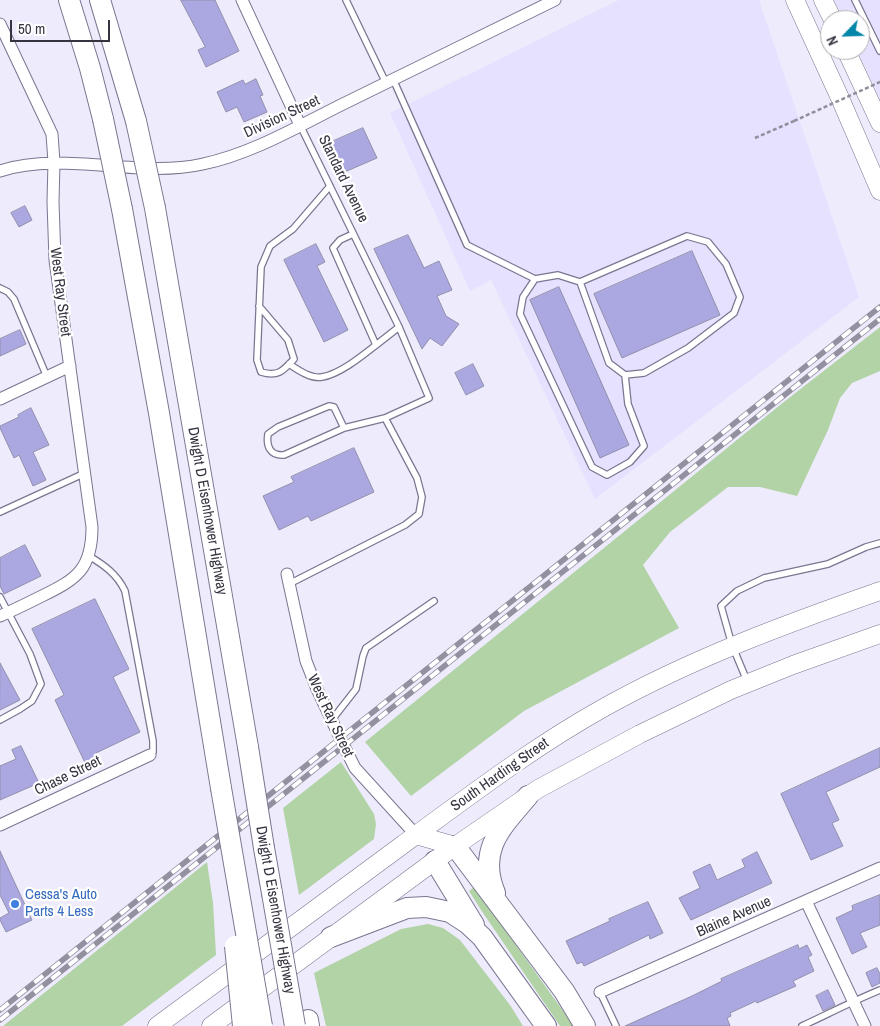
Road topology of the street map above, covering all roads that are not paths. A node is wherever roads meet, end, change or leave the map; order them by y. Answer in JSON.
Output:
{"nodes":[{"id":1,"x":69,"y":0,"type":"edge"},
{"id":2,"x":100,"y":0,"type":"edge"},
{"id":3,"x":242,"y":0,"type":"edge"},
{"id":4,"x":346,"y":0,"type":"edge"},
{"id":5,"x":555,"y":0,"type":"edge"},
{"id":6,"x":795,"y":0,"type":"edge"},
{"id":7,"x":855,"y":0,"type":"edge"},
{"id":8,"x":0,"y":24,"type":"edge"},
{"id":9,"x":880,"y":51,"type":"edge"},
{"id":10,"x":851,"y":60,"type":"edge"},
{"id":11,"x":390,"y":81,"type":"junction"},
{"id":12,"x":880,"y":123,"type":"edge"},
{"id":13,"x":300,"y":125,"type":"junction"},
{"id":14,"x":54,"y":162,"type":"junction"},
{"id":15,"x":0,"y":171,"type":"edge"},
{"id":16,"x":330,"y":186,"type":"junction"},
{"id":17,"x":880,"y":191,"type":"edge"},
{"id":18,"x":353,"y":234,"type":"junction"},
{"id":19,"x":535,"y":279,"type":"junction"},
{"id":20,"x":580,"y":282,"type":"junction"},
{"id":21,"x":0,"y":288,"type":"edge"},
{"id":22,"x":259,"y":306,"type":"junction"},
{"id":23,"x":398,"y":327,"type":"junction"},
{"id":24,"x":376,"y":345,"type":"junction"},
{"id":25,"x":289,"y":364,"type":"junction"},
{"id":26,"x":70,"y":366,"type":"junction"},
{"id":27,"x":625,"y":375,"type":"junction"},
{"id":28,"x":47,"y":377,"type":"junction"},
{"id":29,"x":0,"y":399,"type":"edge"},
{"id":30,"x":385,"y":418,"type":"junction"},
{"id":31,"x":344,"y":428,"type":"junction"},
{"id":32,"x":84,"y":473,"type":"junction"},
{"id":33,"x":0,"y":512,"type":"edge"},
{"id":34,"x":880,"y":543,"type":"edge"},
{"id":35,"x":89,"y":556,"type":"junction"},
{"id":36,"x":288,"y":579,"type":"joint"},
{"id":37,"x":880,"y":591,"type":"edge"},
{"id":38,"x":0,"y":597,"type":"edge"},
{"id":39,"x":434,"y":600,"type":"dead end"},
{"id":40,"x":4,"y":614,"type":"edge"},
{"id":41,"x":880,"y":634,"type":"edge"},
{"id":42,"x":732,"y":645,"type":"junction"},
{"id":43,"x":748,"y":683,"type":"junction"},
{"id":44,"x":0,"y":720,"type":"edge"},
{"id":45,"x":332,"y":721,"type":"junction"},
{"id":46,"x":150,"y":755,"type":"joint"},
{"id":47,"x":219,"y":778,"type":"junction"},
{"id":48,"x":528,"y":796,"type":"junction"},
{"id":49,"x":0,"y":825,"type":"edge"},
{"id":50,"x":416,"y":835,"type":"junction"},
{"id":51,"x":455,"y":846,"type":"junction"},
{"id":52,"x":435,"y":861,"type":"junction"},
{"id":53,"x":880,"y":868,"type":"edge"},
{"id":54,"x":806,"y":901,"type":"junction"},
{"id":55,"x":500,"y":904,"type":"junction"},
{"id":56,"x":331,"y":937,"type":"junction"},
{"id":57,"x":482,"y":937,"type":"junction"},
{"id":58,"x":880,"y":990,"type":"edge"},
{"id":59,"x":600,"y":992,"type":"joint"},
{"id":60,"x":853,"y":1001,"type":"junction"},
{"id":61,"x":304,"y":1024,"type":"edge"},
{"id":62,"x":157,"y":1026,"type":"edge"},
{"id":63,"x":211,"y":1026,"type":"edge"},
{"id":64,"x":243,"y":1026,"type":"edge"},
{"id":65,"x":262,"y":1026,"type":"edge"},
{"id":66,"x":546,"y":1026,"type":"edge"},
{"id":67,"x":585,"y":1026,"type":"edge"},
{"id":68,"x":616,"y":1026,"type":"edge"},
{"id":69,"x":802,"y":1026,"type":"edge"},
{"id":70,"x":865,"y":1026,"type":"edge"}],
"edges":[{"from":1,"to":47,"type":"highway","name":"Dwight D Eisenhower Highway","bridge":true},
{"from":2,"to":61,"type":"highway","name":"Dwight D Eisenhower Highway","bridge":true},
{"from":3,"to":13,"type":"street","name":"Standard Avenue"},
{"from":4,"to":11,"type":"lane"},
{"from":5,"to":11,"type":"street","name":"Division Street"},
{"from":6,"to":17,"type":"main road"},
{"from":7,"to":9,"type":"lane"},
{"from":8,"to":14,"type":"street","name":"West Ray Street"},
{"from":10,"to":12,"type":"main road"},
{"from":11,"to":13,"type":"street","name":"Division Street"},
{"from":11,"to":19,"type":"lane"},
{"from":13,"to":14,"type":"street","name":"Division Street"},
{"from":13,"to":16,"type":"lane","name":"Standard Avenue"},
{"from":14,"to":15,"type":"street","name":"Division Street"},
{"from":14,"to":26,"type":"street","name":"West Ray Street"},
{"from":16,"to":18,"type":"lane","name":"Standard Avenue"},
{"from":16,"to":22,"type":"lane"},
{"from":18,"to":23,"type":"lane","name":"Standard Avenue"},
{"from":18,"to":24,"type":"lane"},
{"from":19,"to":20,"type":"lane"},
{"from":19,"to":27,"type":"lane"},
{"from":20,"to":27,"type":"lane"},
{"from":20,"to":27,"type":"lane"},
{"from":21,"to":28,"type":"lane"},
{"from":22,"to":25,"type":"lane"},
{"from":22,"to":25,"type":"lane"},
{"from":23,"to":24,"type":"lane"},
{"from":23,"to":30,"type":"lane","name":"Standard Avenue"},
{"from":24,"to":25,"type":"lane"},
{"from":26,"to":28,"type":"street"},
{"from":26,"to":32,"type":"street","name":"West Ray Street"},
{"from":28,"to":29,"type":"street"},
{"from":30,"to":31,"type":"lane"},
{"from":30,"to":36,"type":"lane"},
{"from":31,"to":31,"type":"lane"},
{"from":32,"to":33,"type":"lane"},
{"from":32,"to":35,"type":"street","name":"West Ray Street"},
{"from":34,"to":42,"type":"lane"},
{"from":35,"to":40,"type":"street","name":"West Ray Street"},
{"from":35,"to":46,"type":"lane"},
{"from":36,"to":45,"type":"street","name":"West Ray Street"},
{"from":37,"to":42,"type":"main road","name":"South Harding Street"},
{"from":38,"to":40,"type":"lane"},
{"from":39,"to":45,"type":"lane"},
{"from":40,"to":44,"type":"lane"},
{"from":41,"to":43,"type":"main road"},
{"from":42,"to":43,"type":"lane"},
{"from":42,"to":50,"type":"main road","name":"South Harding Street"},
{"from":43,"to":48,"type":"main road"},
{"from":45,"to":50,"type":"street","name":"West Ray Street"},
{"from":46,"to":49,"type":"street","name":"Chase Street"},
{"from":47,"to":64,"type":"highway","bridge":true},
{"from":47,"to":65,"type":"highway","name":"Dwight D Eisenhower Highway","bridge":true},
{"from":48,"to":51,"type":"main road"},
{"from":48,"to":55,"type":"highway"},
{"from":50,"to":51,"type":"main road"},
{"from":50,"to":52,"type":"main road","name":"West Ray Street"},
{"from":50,"to":62,"type":"main road","name":"South Harding Street"},
{"from":51,"to":52,"type":"main road"},
{"from":51,"to":55,"type":"highway"},
{"from":52,"to":56,"type":"main road"},
{"from":52,"to":57,"type":"highway"},
{"from":53,"to":54,"type":"street","name":"Blaine Avenue"},
{"from":54,"to":59,"type":"street","name":"Blaine Avenue"},
{"from":54,"to":60,"type":"street"},
{"from":55,"to":67,"type":"highway"},
{"from":56,"to":57,"type":"highway"},
{"from":56,"to":63,"type":"main road"},
{"from":57,"to":66,"type":"highway"},
{"from":58,"to":60,"type":"lane"},
{"from":59,"to":68,"type":"lane"},
{"from":60,"to":69,"type":"lane"},
{"from":60,"to":70,"type":"street"}]}
